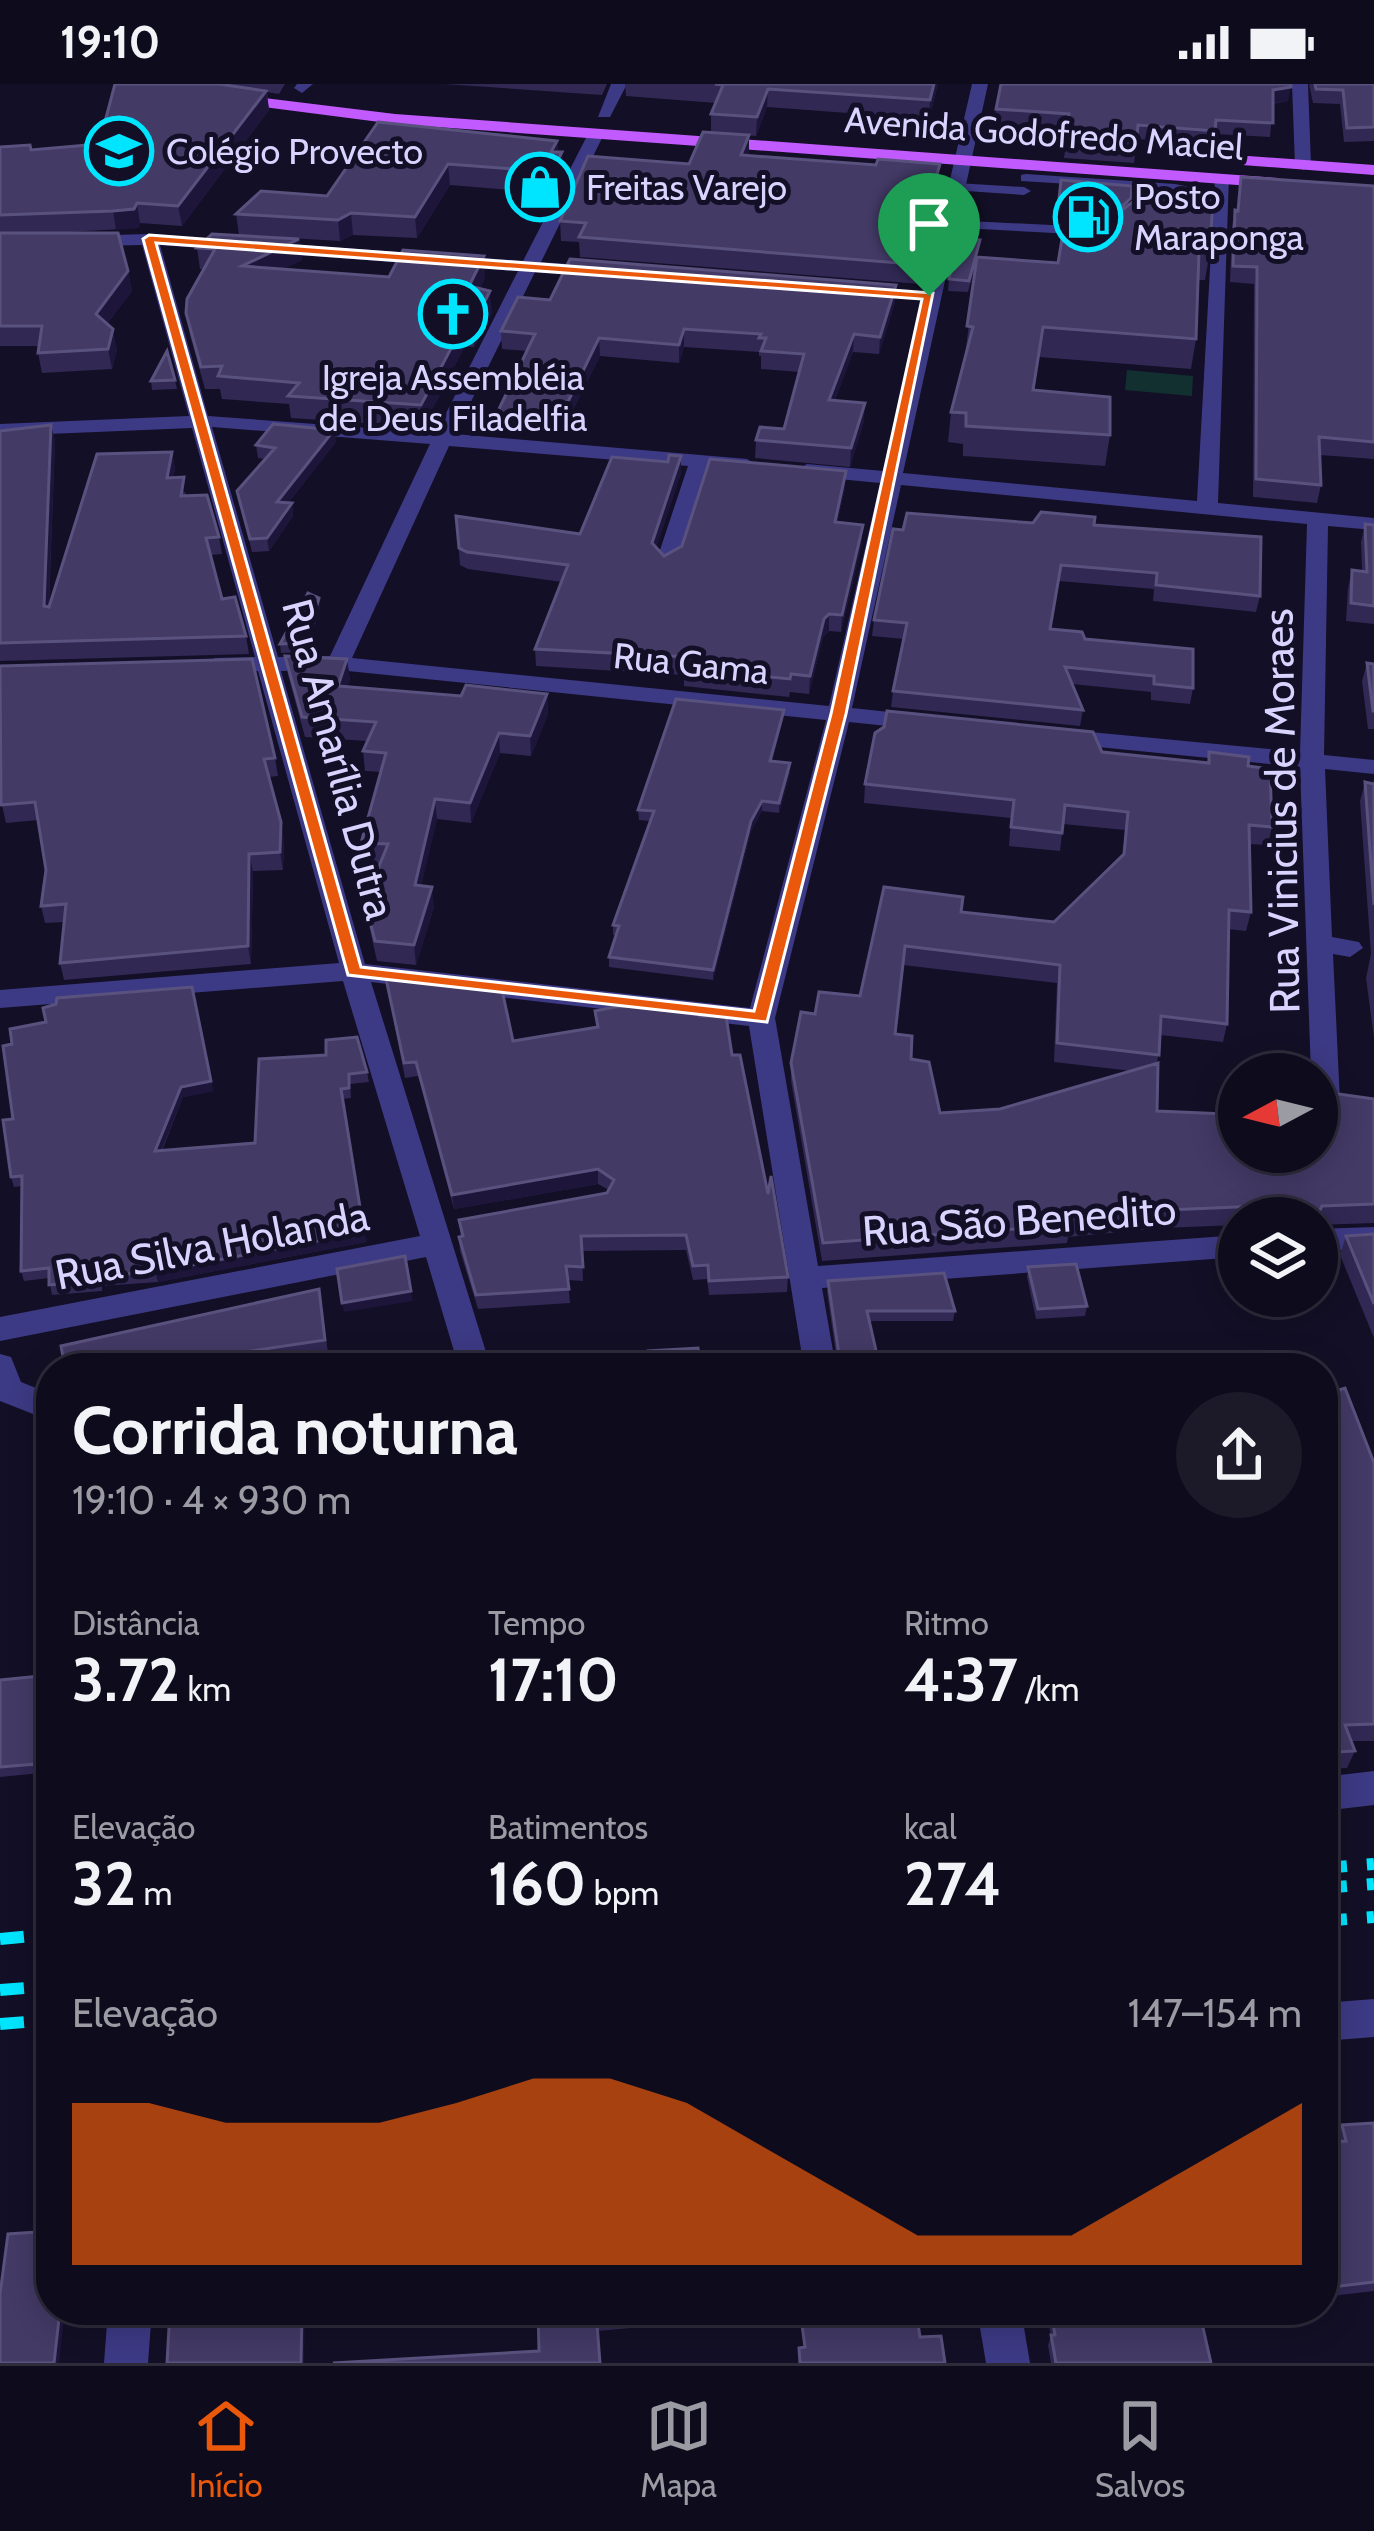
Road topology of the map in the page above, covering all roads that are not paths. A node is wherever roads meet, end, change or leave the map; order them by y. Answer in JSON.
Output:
{"nodes":[{"id":1,"x":620,"y":84,"type":"edge"},
{"id":2,"x":980,"y":84,"type":"edge"},
{"id":3,"x":1300,"y":84,"type":"edge"},
{"id":4,"x":217,"y":96,"type":"edge"},
{"id":5,"x":580,"y":112,"type":"dead end"},
{"id":6,"x":627,"y":116,"type":"dead end"},
{"id":7,"x":600,"y":124,"type":"junction"},
{"id":8,"x":996,"y":142,"type":"dead end"},
{"id":9,"x":960,"y":146,"type":"junction"},
{"id":10,"x":1237,"y":160,"type":"dead end"},
{"id":11,"x":1303,"y":165,"type":"junction"},
{"id":12,"x":1374,"y":170,"type":"edge"},
{"id":13,"x":1026,"y":178,"type":"junction"},
{"id":14,"x":1156,"y":180,"type":"junction"},
{"id":15,"x":956,"y":188,"type":"junction"},
{"id":16,"x":1374,"y":190,"type":"edge"},
{"id":17,"x":1217,"y":192,"type":"junction"},
{"id":18,"x":948,"y":224,"type":"junction"},
{"id":19,"x":1019,"y":228,"type":"junction"},
{"id":20,"x":1109,"y":231,"type":"edge"},
{"id":21,"x":149,"y":239,"type":"junction"},
{"id":22,"x":0,"y":243,"type":"edge"},
{"id":23,"x":530,"y":266,"type":"junction"},
{"id":24,"x":625,"y":273,"type":"edge"},
{"id":25,"x":202,"y":421,"type":"junction"},
{"id":26,"x":0,"y":430,"type":"edge"},
{"id":27,"x":442,"y":440,"type":"junction"},
{"id":28,"x":700,"y":462,"type":"junction"},
{"id":29,"x":892,"y":478,"type":"junction"},
{"id":30,"x":1207,"y":508,"type":"junction"},
{"id":31,"x":1318,"y":519,"type":"junction"},
{"id":32,"x":1374,"y":524,"type":"edge"},
{"id":33,"x":667,"y":562,"type":"edge"},
{"id":34,"x":269,"y":663,"type":"junction"},
{"id":35,"x":338,"y":663,"type":"junction"},
{"id":36,"x":180,"y":666,"type":"edge"},
{"id":37,"x":838,"y":714,"type":"junction"},
{"id":38,"x":953,"y":725,"type":"edge"},
{"id":39,"x":1022,"y":732,"type":"edge"},
{"id":40,"x":1312,"y":761,"type":"junction"},
{"id":41,"x":1374,"y":767,"type":"edge"},
{"id":42,"x":1320,"y":944,"type":"junction"},
{"id":43,"x":1350,"y":948,"type":"dead end"},
{"id":44,"x":354,"y":971,"type":"junction"},
{"id":45,"x":0,"y":999,"type":"edge"},
{"id":46,"x":761,"y":1018,"type":"junction"},
{"id":47,"x":1325,"y":1053,"type":"edge"},
{"id":48,"x":442,"y":1231,"type":"junction"},
{"id":49,"x":1374,"y":1238,"type":"edge"},
{"id":50,"x":1338,"y":1239,"type":"edge"},
{"id":51,"x":1218,"y":1248,"type":"edge"},
{"id":52,"x":806,"y":1278,"type":"junction"},
{"id":53,"x":0,"y":1329,"type":"edge"},
{"id":54,"x":471,"y":1353,"type":"edge"},
{"id":55,"x":818,"y":1353,"type":"edge"},
{"id":56,"x":2,"y":1383,"type":"edge"},
{"id":57,"x":36,"y":1400,"type":"edge"},
{"id":58,"x":1374,"y":1788,"type":"edge"},
{"id":59,"x":1338,"y":1792,"type":"edge"},
{"id":60,"x":1374,"y":2018,"type":"edge"},
{"id":61,"x":1338,"y":2021,"type":"edge"},
{"id":62,"x":129,"y":2325,"type":"edge"},
{"id":63,"x":1002,"y":2325,"type":"edge"},
{"id":64,"x":126,"y":2363,"type":"edge"},
{"id":65,"x":1008,"y":2363,"type":"edge"}],
"edges":[{"from":1,"to":7,"type":"street"},
{"from":2,"to":9,"type":"street"},
{"from":3,"to":11,"type":"street"},
{"from":4,"to":7,"type":"main road","name":"Avenida Godofredo Maciel"},
{"from":5,"to":7,"type":"main road","name":"Avenida Godofredo Maciel"},
{"from":6,"to":7,"type":"main road","name":"Avenida Godofredo Maciel"},
{"from":7,"to":9,"type":"main road","name":"Avenida Godofredo Maciel"},
{"from":7,"to":23,"type":"street"},
{"from":8,"to":9,"type":"main road","name":"Avenida Godofredo Maciel"},
{"from":9,"to":13,"type":"main road","name":"Avenida Godofredo Maciel"},
{"from":9,"to":15,"type":"street"},
{"from":10,"to":11,"type":"main road","name":"Avenida Godofredo Maciel"},
{"from":11,"to":12,"type":"main road","name":"Avenida Godofredo Maciel"},
{"from":13,"to":14,"type":"main road","name":"Avenida Godofredo Maciel"},
{"from":13,"to":15,"type":"lane"},
{"from":13,"to":19,"type":"lane"},
{"from":14,"to":17,"type":"main road","name":"Avenida Godofredo Maciel"},
{"from":14,"to":17,"type":"lane"},
{"from":15,"to":18,"type":"street"},
{"from":16,"to":17,"type":"main road","name":"Avenida Godofredo Maciel"},
{"from":17,"to":30,"type":"street"},
{"from":18,"to":19,"type":"lane"},
{"from":18,"to":29,"type":"street"},
{"from":19,"to":20,"type":"lane"},
{"from":21,"to":22,"type":"street"},
{"from":21,"to":23,"type":"street"},
{"from":21,"to":25,"type":"street","name":"Rua Amarília Dutra"},
{"from":23,"to":24,"type":"street"},
{"from":23,"to":27,"type":"street"},
{"from":25,"to":26,"type":"street"},
{"from":25,"to":27,"type":"street"},
{"from":25,"to":34,"type":"street","name":"Rua Amarília Dutra"},
{"from":27,"to":28,"type":"street"},
{"from":27,"to":35,"type":"street"},
{"from":28,"to":29,"type":"street"},
{"from":28,"to":33,"type":"street"},
{"from":29,"to":30,"type":"street"},
{"from":29,"to":37,"type":"street"},
{"from":30,"to":31,"type":"street"},
{"from":31,"to":32,"type":"street"},
{"from":31,"to":40,"type":"street","name":"Rua Vinicius de Moraes"},
{"from":34,"to":35,"type":"street","name":"Rua Gama"},
{"from":34,"to":36,"type":"street","name":"Rua Gama"},
{"from":34,"to":44,"type":"street","name":"Rua Amarília Dutra"},
{"from":35,"to":37,"type":"street","name":"Rua Gama"},
{"from":37,"to":38,"type":"street","name":"Rua Gama"},
{"from":37,"to":46,"type":"street"},
{"from":39,"to":40,"type":"street"},
{"from":40,"to":41,"type":"street"},
{"from":40,"to":42,"type":"street","name":"Rua Vinicius de Moraes"},
{"from":42,"to":43,"type":"street"},
{"from":42,"to":47,"type":"street","name":"Rua Vinicius de Moraes"},
{"from":44,"to":45,"type":"street"},
{"from":44,"to":46,"type":"street"},
{"from":44,"to":48,"type":"street","name":"Rua Amarília Dutra"},
{"from":46,"to":52,"type":"street"},
{"from":48,"to":53,"type":"street","name":"Rua Silva Holanda"},
{"from":48,"to":54,"type":"street","name":"Rua Amarília Dutra"},
{"from":49,"to":50,"type":"street"},
{"from":51,"to":52,"type":"street","name":"Rua São Benedito"},
{"from":52,"to":55,"type":"street"},
{"from":56,"to":57,"type":"street"},
{"from":58,"to":59,"type":"street"},
{"from":60,"to":61,"type":"street"},
{"from":62,"to":64,"type":"street"},
{"from":63,"to":65,"type":"street"}]}
